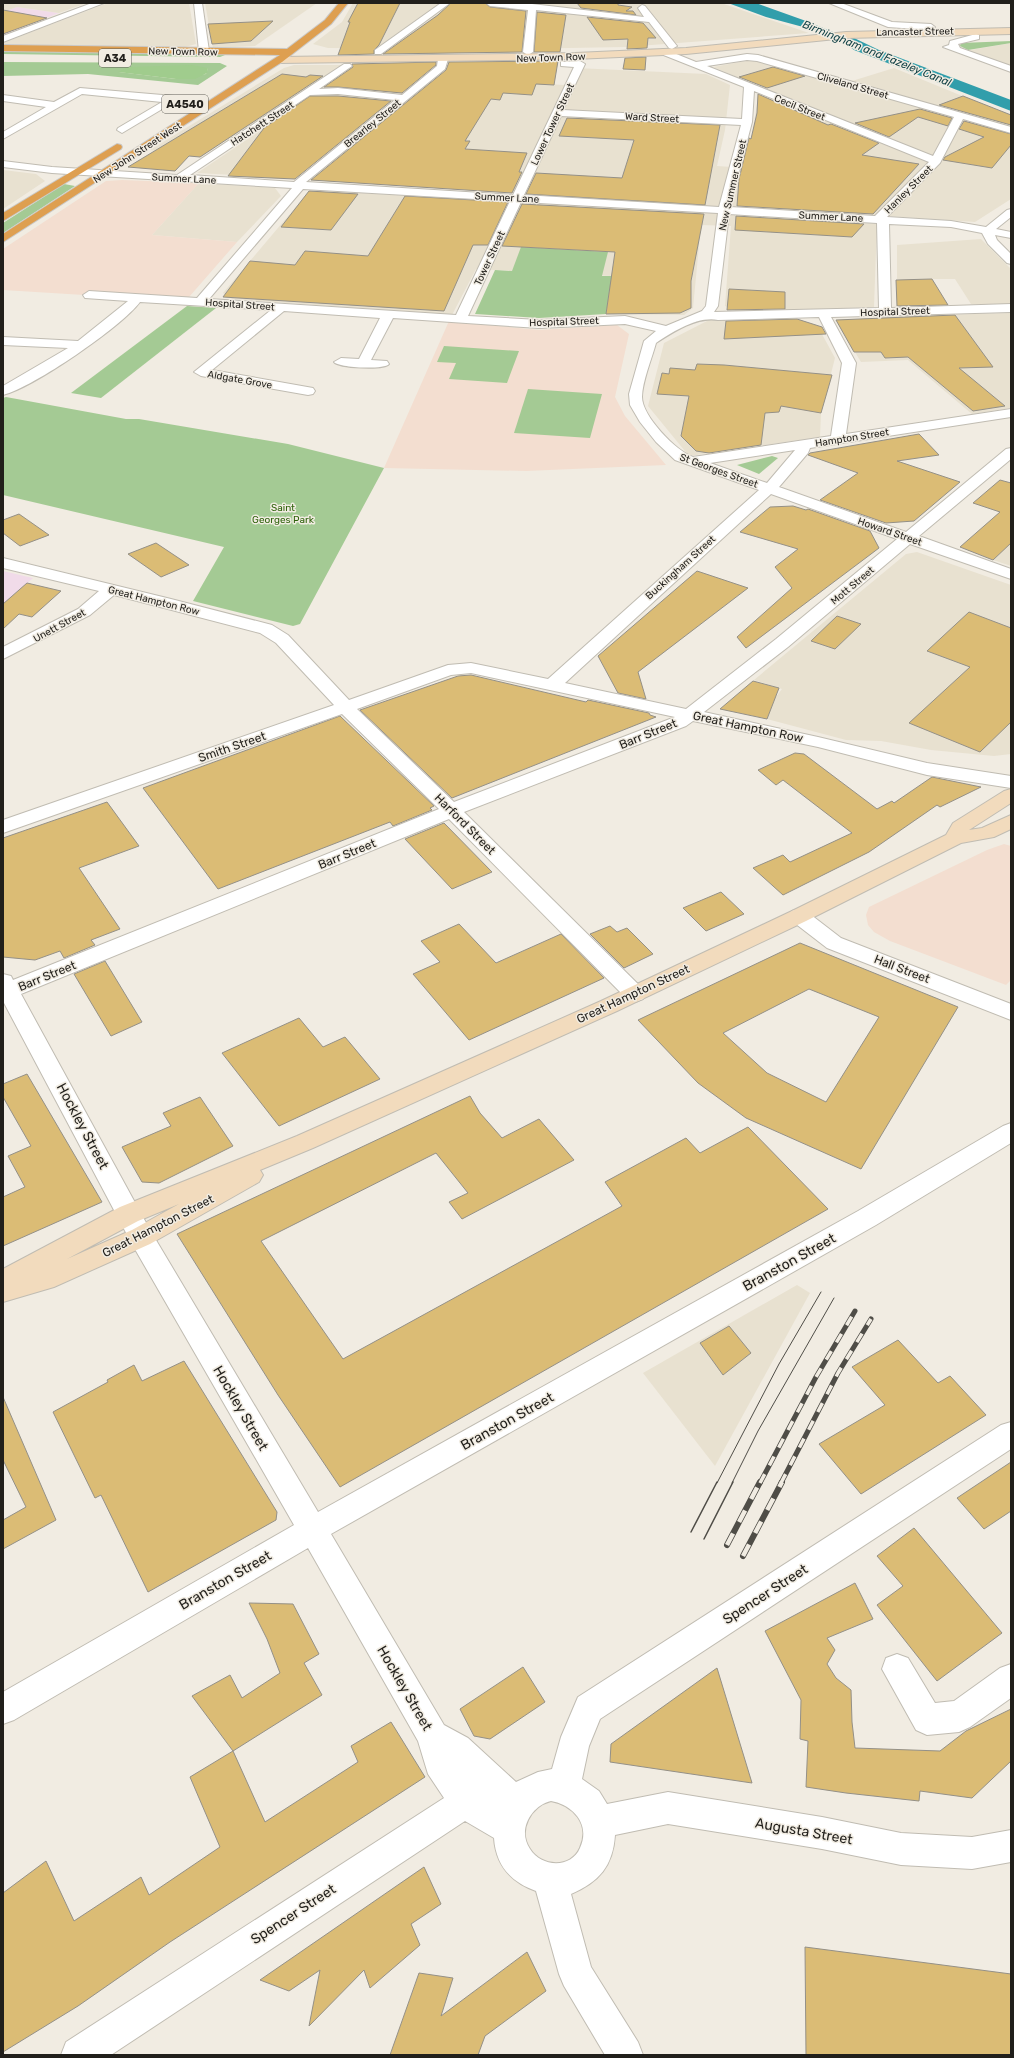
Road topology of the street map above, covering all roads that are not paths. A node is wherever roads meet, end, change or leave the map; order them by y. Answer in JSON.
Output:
{"nodes":[{"id":1,"x":100,"y":3,"type":"edge"},
{"id":2,"x":198,"y":3,"type":"edge"},
{"id":3,"x":344,"y":3,"type":"edge"},
{"id":4,"x":446,"y":3,"type":"edge"},
{"id":5,"x":490,"y":3,"type":"edge"},
{"id":6,"x":638,"y":3,"type":"edge"},
{"id":7,"x":833,"y":3,"type":"edge"},
{"id":8,"x":532,"y":7,"type":"junction"},
{"id":9,"x":650,"y":20,"type":"junction"},
{"id":10,"x":879,"y":21,"type":"junction"},
{"id":11,"x":1011,"y":25,"type":"edge"},
{"id":12,"x":931,"y":27,"type":"junction"},
{"id":13,"x":1011,"y":28,"type":"edge"},
{"id":14,"x":891,"y":31,"type":"junction"},
{"id":15,"x":872,"y":32,"type":"junction"},
{"id":16,"x":1011,"y":32,"type":"edge"},
{"id":17,"x":839,"y":34,"type":"junction"},
{"id":18,"x":909,"y":34,"type":"junction"},
{"id":19,"x":820,"y":35,"type":"joint"},
{"id":20,"x":1011,"y":36,"type":"edge"},
{"id":21,"x":976,"y":37,"type":"junction"},
{"id":22,"x":3,"y":39,"type":"edge"},
{"id":23,"x":278,"y":43,"type":"dead end"},
{"id":24,"x":3,"y":48,"type":"edge"},
{"id":25,"x":204,"y":48,"type":"junction"},
{"id":26,"x":266,"y":51,"type":"junction"},
{"id":27,"x":669,"y":51,"type":"junction"},
{"id":28,"x":290,"y":52,"type":"junction"},
{"id":29,"x":378,"y":52,"type":"junction"},
{"id":30,"x":528,"y":52,"type":"junction"},
{"id":31,"x":584,"y":56,"type":"junction"},
{"id":32,"x":3,"y":57,"type":"edge"},
{"id":33,"x":442,"y":59,"type":"junction"},
{"id":34,"x":253,"y":60,"type":"junction"},
{"id":35,"x":279,"y":60,"type":"junction"},
{"id":36,"x":564,"y":64,"type":"dead end"},
{"id":37,"x":694,"y":65,"type":"junction"},
{"id":38,"x":332,"y":67,"type":"dead end"},
{"id":39,"x":1011,"y":69,"type":"edge"},
{"id":40,"x":748,"y":86,"type":"junction"},
{"id":41,"x":310,"y":92,"type":"junction"},
{"id":42,"x":775,"y":97,"type":"junction"},
{"id":43,"x":3,"y":98,"type":"edge"},
{"id":44,"x":404,"y":98,"type":"junction"},
{"id":45,"x":749,"y":101,"type":"junction"},
{"id":46,"x":55,"y":104,"type":"junction"},
{"id":47,"x":557,"y":113,"type":"junction"},
{"id":48,"x":960,"y":116,"type":"junction"},
{"id":49,"x":747,"y":122,"type":"junction"},
{"id":50,"x":122,"y":130,"type":"dead end"},
{"id":51,"x":1011,"y":130,"type":"edge"},
{"id":52,"x":3,"y":136,"type":"edge"},
{"id":53,"x":129,"y":140,"type":"dead end"},
{"id":54,"x":936,"y":161,"type":"junction"},
{"id":55,"x":3,"y":164,"type":"edge"},
{"id":56,"x":77,"y":172,"type":"junction"},
{"id":57,"x":104,"y":173,"type":"junction"},
{"id":58,"x":179,"y":178,"type":"junction"},
{"id":59,"x":298,"y":185,"type":"junction"},
{"id":60,"x":517,"y":198,"type":"junction"},
{"id":61,"x":726,"y":210,"type":"junction"},
{"id":62,"x":1011,"y":212,"type":"edge"},
{"id":63,"x":3,"y":218,"type":"edge"},
{"id":64,"x":881,"y":219,"type":"junction"},
{"id":65,"x":991,"y":230,"type":"junction"},
{"id":66,"x":1011,"y":235,"type":"edge"},
{"id":67,"x":3,"y":239,"type":"edge"},
{"id":68,"x":1011,"y":260,"type":"edge"},
{"id":69,"x":89,"y":295,"type":"dead end"},
{"id":70,"x":136,"y":298,"type":"junction"},
{"id":71,"x":201,"y":301,"type":"junction"},
{"id":72,"x":280,"y":307,"type":"junction"},
{"id":73,"x":1011,"y":308,"type":"edge"},
{"id":74,"x":885,"y":312,"type":"junction"},
{"id":75,"x":389,"y":313,"type":"junction"},
{"id":76,"x":823,"y":313,"type":"junction"},
{"id":77,"x":706,"y":314,"type":"junction"},
{"id":78,"x":462,"y":318,"type":"junction"},
{"id":79,"x":667,"y":330,"type":"junction"},
{"id":80,"x":3,"y":341,"type":"edge"},
{"id":81,"x":82,"y":346,"type":"junction"},
{"id":82,"x":341,"y":362,"type":"dead end"},
{"id":83,"x":363,"y":363,"type":"junction"},
{"id":84,"x":382,"y":364,"type":"dead end"},
{"id":85,"x":3,"y":391,"type":"edge"},
{"id":86,"x":308,"y":391,"type":"dead end"},
{"id":87,"x":1011,"y":413,"type":"edge"},
{"id":88,"x":838,"y":439,"type":"junction"},
{"id":89,"x":802,"y":445,"type":"junction"},
{"id":90,"x":1011,"y":452,"type":"edge"},
{"id":91,"x":692,"y":462,"type":"junction"},
{"id":92,"x":769,"y":488,"type":"junction"},
{"id":93,"x":909,"y":537,"type":"junction"},
{"id":94,"x":3,"y":563,"type":"edge"},
{"id":95,"x":1011,"y":574,"type":"edge"},
{"id":96,"x":111,"y":589,"type":"junction"},
{"id":97,"x":3,"y":654,"type":"edge"},
{"id":98,"x":297,"y":654,"type":"joint"},
{"id":99,"x":461,"y":667,"type":"joint"},
{"id":100,"x":552,"y":685,"type":"junction"},
{"id":101,"x":346,"y":707,"type":"junction"},
{"id":102,"x":691,"y":714,"type":"junction"},
{"id":103,"x":818,"y":742,"type":"junction"},
{"id":104,"x":1011,"y":769,"type":"edge"},
{"id":105,"x":1011,"y":782,"type":"edge"},
{"id":106,"x":1011,"y":796,"type":"edge"},
{"id":107,"x":452,"y":811,"type":"junction"},
{"id":108,"x":1008,"y":826,"type":"edge"},
{"id":109,"x":3,"y":827,"type":"edge"},
{"id":110,"x":956,"y":838,"type":"junction"},
{"id":111,"x":799,"y":916,"type":"junction"},
{"id":112,"x":5,"y":989,"type":"edge"},
{"id":113,"x":635,"y":994,"type":"junction"},
{"id":114,"x":1011,"y":1012,"type":"edge"},
{"id":115,"x":1011,"y":1132,"type":"edge"},
{"id":116,"x":135,"y":1226,"type":"junction"},
{"id":117,"x":3,"y":1281,"type":"edge"},
{"id":118,"x":3,"y":1291,"type":"edge"},
{"id":119,"x":1011,"y":1434,"type":"edge"},
{"id":120,"x":312,"y":1530,"type":"junction"},
{"id":121,"x":897,"y":1669,"type":"dead end"},
{"id":122,"x":1011,"y":1679,"type":"edge"},
{"id":123,"x":3,"y":1709,"type":"edge"},
{"id":124,"x":433,"y":1736,"type":"junction"},
{"id":125,"x":565,"y":1786,"type":"junction"},
{"id":126,"x":467,"y":1804,"type":"junction"},
{"id":127,"x":513,"y":1817,"type":"junction"},
{"id":128,"x":598,"y":1822,"type":"junction"},
{"id":129,"x":1011,"y":1846,"type":"edge"},
{"id":130,"x":550,"y":1880,"type":"junction"},
{"id":131,"x":79,"y":2055,"type":"edge"},
{"id":132,"x":625,"y":2055,"type":"edge"}],
"edges":[{"from":1,"to":22,"type":"street"},
{"from":2,"to":25,"type":"street"},
{"from":3,"to":28,"type":"highway","number":"A4540"},
{"from":4,"to":29,"type":"street"},
{"from":5,"to":8,"type":"street"},
{"from":6,"to":9,"type":"street"},
{"from":7,"to":10,"type":"street"},
{"from":8,"to":9,"type":"street"},
{"from":8,"to":30,"type":"street"},
{"from":9,"to":27,"type":"street"},
{"from":10,"to":12,"type":"street"},
{"from":10,"to":15,"type":"street"},
{"from":11,"to":12,"type":"main road"},
{"from":12,"to":14,"type":"main road"},
{"from":13,"to":14,"type":"main road","name":"Lancaster Street"},
{"from":14,"to":15,"type":"main road","name":"Lancaster Street"},
{"from":15,"to":17,"type":"main road","name":"Lancaster Street"},
{"from":16,"to":18,"type":"main road","name":"Lancaster Street"},
{"from":17,"to":18,"type":"main road","name":"Lancaster Street"},
{"from":17,"to":19,"type":"main road","name":"Lancaster Street"},
{"from":18,"to":21,"type":"main road"},
{"from":19,"to":27,"type":"main road","name":"New Town Row"},
{"from":20,"to":21,"type":"main road"},
{"from":21,"to":39,"type":"street"},
{"from":23,"to":26,"type":"highway"},
{"from":24,"to":25,"type":"highway","name":"New Town Row","number":"A34"},
{"from":25,"to":26,"type":"highway","name":"New Town Row","number":"A34"},
{"from":26,"to":28,"type":"highway","number":"A34"},
{"from":26,"to":34,"type":"highway"},
{"from":27,"to":30,"type":"main road","name":"New Town Row"},
{"from":27,"to":31,"type":"main road","name":"New Town Row"},
{"from":27,"to":37,"type":"street","name":"Cecil Street"},
{"from":28,"to":29,"type":"main road","name":"New Town Row"},
{"from":28,"to":35,"type":"highway","name":"New John Street West","number":"A4540"},
{"from":29,"to":30,"type":"main road","name":"New Town Row"},
{"from":30,"to":31,"type":"main road"},
{"from":31,"to":33,"type":"main road","name":"New Town Row"},
{"from":32,"to":34,"type":"highway","name":"New Town Row","number":"A34"},
{"from":33,"to":35,"type":"main road","name":"New Town Row"},
{"from":33,"to":44,"type":"street","name":"Brearley Street"},
{"from":34,"to":35,"type":"highway","number":"A34"},
{"from":35,"to":57,"type":"highway","name":"New John Street West","number":"A4540"},
{"from":36,"to":47,"type":"street","name":"Lower Tower Street"},
{"from":37,"to":40,"type":"street","name":"Cecil Street"},
{"from":37,"to":48,"type":"street","name":"Cliveland Street"},
{"from":38,"to":41,"type":"street","name":"Hatchett Street"},
{"from":40,"to":42,"type":"street","name":"Cecil Street"},
{"from":40,"to":45,"type":"street","name":"New Summer Street"},
{"from":41,"to":44,"type":"street"},
{"from":41,"to":58,"type":"street","name":"Hatchett Street"},
{"from":42,"to":45,"type":"street"},
{"from":42,"to":54,"type":"street","name":"Cecil Street"},
{"from":43,"to":46,"type":"street"},
{"from":44,"to":59,"type":"street","name":"Brearley Street"},
{"from":45,"to":49,"type":"street","name":"New Summer Street"},
{"from":46,"to":50,"type":"street"},
{"from":46,"to":52,"type":"street"},
{"from":47,"to":49,"type":"street","name":"Ward Street"},
{"from":47,"to":60,"type":"street","name":"Lower Tower Street"},
{"from":48,"to":51,"type":"street","name":"Cliveland Street"},
{"from":48,"to":54,"type":"street","name":"Hanley Street"},
{"from":49,"to":61,"type":"street","name":"New Summer Street"},
{"from":53,"to":56,"type":"highway","name":"New John Street West"},
{"from":54,"to":64,"type":"street","name":"Hanley Street"},
{"from":55,"to":56,"type":"street","name":"Summer Lane"},
{"from":56,"to":57,"type":"street","name":"Summer Lane"},
{"from":56,"to":63,"type":"highway","name":"New John Street West"},
{"from":57,"to":58,"type":"street","name":"Summer Lane"},
{"from":57,"to":67,"type":"highway","name":"New John Street West","number":"A4540"},
{"from":58,"to":59,"type":"street","name":"Summer Lane"},
{"from":59,"to":60,"type":"street","name":"Summer Lane"},
{"from":59,"to":71,"type":"street","name":"Brearley Street"},
{"from":60,"to":61,"type":"street","name":"Summer Lane"},
{"from":60,"to":78,"type":"street","name":"Tower Street"},
{"from":61,"to":64,"type":"street","name":"Summer Lane"},
{"from":61,"to":77,"type":"street","name":"New Summer Street"},
{"from":62,"to":65,"type":"street"},
{"from":64,"to":65,"type":"street","name":"Summer Lane"},
{"from":64,"to":74,"type":"street"},
{"from":65,"to":66,"type":"street","name":"Summer Lane"},
{"from":65,"to":68,"type":"street"},
{"from":69,"to":70,"type":"street","name":"Hospital Street"},
{"from":70,"to":71,"type":"street","name":"Hospital Street"},
{"from":70,"to":81,"type":"street"},
{"from":71,"to":72,"type":"street","name":"Hospital Street"},
{"from":72,"to":75,"type":"street","name":"Hospital Street"},
{"from":72,"to":86,"type":"street","name":"Aldgate Grove"},
{"from":73,"to":74,"type":"street","name":"Hospital Street"},
{"from":74,"to":76,"type":"street","name":"Hospital Street"},
{"from":75,"to":78,"type":"street","name":"Hospital Street"},
{"from":75,"to":83,"type":"street"},
{"from":76,"to":77,"type":"street","name":"Hospital Street"},
{"from":76,"to":88,"type":"street"},
{"from":77,"to":79,"type":"street","name":"Hospital Street"},
{"from":78,"to":79,"type":"street","name":"Hospital Street"},
{"from":79,"to":91,"type":"street","name":"St Georges Street"},
{"from":80,"to":81,"type":"street"},
{"from":81,"to":85,"type":"street"},
{"from":82,"to":83,"type":"street"},
{"from":83,"to":84,"type":"street"},
{"from":87,"to":88,"type":"street","name":"Hampton Street"},
{"from":88,"to":89,"type":"street","name":"Hampton Street"},
{"from":89,"to":91,"type":"street","name":"Hampton Street"},
{"from":89,"to":92,"type":"street","name":"Buckingham Street"},
{"from":90,"to":93,"type":"street","name":"Mott Street"},
{"from":91,"to":92,"type":"street","name":"St Georges Street"},
{"from":92,"to":93,"type":"street","name":"Howard Street"},
{"from":92,"to":100,"type":"street","name":"Buckingham Street"},
{"from":93,"to":95,"type":"street","name":"Howard Street"},
{"from":93,"to":102,"type":"street","name":"Mott Street"},
{"from":94,"to":96,"type":"street","name":"Great Hampton Row"},
{"from":96,"to":97,"type":"street","name":"Unett Street"},
{"from":96,"to":98,"type":"street","name":"Great Hampton Row"},
{"from":98,"to":101,"type":"street","name":"Harford Street"},
{"from":99,"to":100,"type":"street","name":"Great Hampton Row"},
{"from":99,"to":101,"type":"street","name":"Smith Street"},
{"from":100,"to":102,"type":"street","name":"Great Hampton Row"},
{"from":101,"to":107,"type":"street","name":"Harford Street"},
{"from":101,"to":109,"type":"street","name":"Smith Street"},
{"from":102,"to":103,"type":"street","name":"Great Hampton Row"},
{"from":102,"to":107,"type":"street","name":"Barr Street"},
{"from":103,"to":104,"type":"street"},
{"from":103,"to":105,"type":"street","name":"Great Hampton Row"},
{"from":106,"to":110,"type":"main road","name":"Great Hampton Street"},
{"from":107,"to":112,"type":"street","name":"Barr Street"},
{"from":107,"to":113,"type":"street","name":"Harford Street"},
{"from":108,"to":110,"type":"main road","name":"Great Hampton Street"},
{"from":110,"to":111,"type":"main road","name":"Great Hampton Street"},
{"from":111,"to":113,"type":"main road","name":"Great Hampton Street"},
{"from":111,"to":114,"type":"street","name":"Hall Street"},
{"from":112,"to":116,"type":"street","name":"Hockley Street"},
{"from":113,"to":116,"type":"main road","name":"Great Hampton Street"},
{"from":115,"to":120,"type":"street","name":"Branston Street"},
{"from":116,"to":117,"type":"main road","name":"Great Hampton Street"},
{"from":116,"to":118,"type":"main road","name":"Great Hampton Street"},
{"from":116,"to":120,"type":"street","name":"Hockley Street"},
{"from":119,"to":125,"type":"street","name":"Spencer Street"},
{"from":120,"to":123,"type":"street","name":"Branston Street"},
{"from":120,"to":124,"type":"street","name":"Hockley Street"},
{"from":121,"to":122,"type":"street"},
{"from":124,"to":126,"type":"street"},
{"from":124,"to":127,"type":"street","name":"Hockley Street"},
{"from":125,"to":127,"type":"street"},
{"from":125,"to":128,"type":"street"},
{"from":126,"to":127,"type":"street"},
{"from":126,"to":131,"type":"street","name":"Spencer Street"},
{"from":127,"to":130,"type":"street"},
{"from":128,"to":129,"type":"street","name":"Augusta Street"},
{"from":128,"to":130,"type":"street"},
{"from":130,"to":132,"type":"street"}]}
